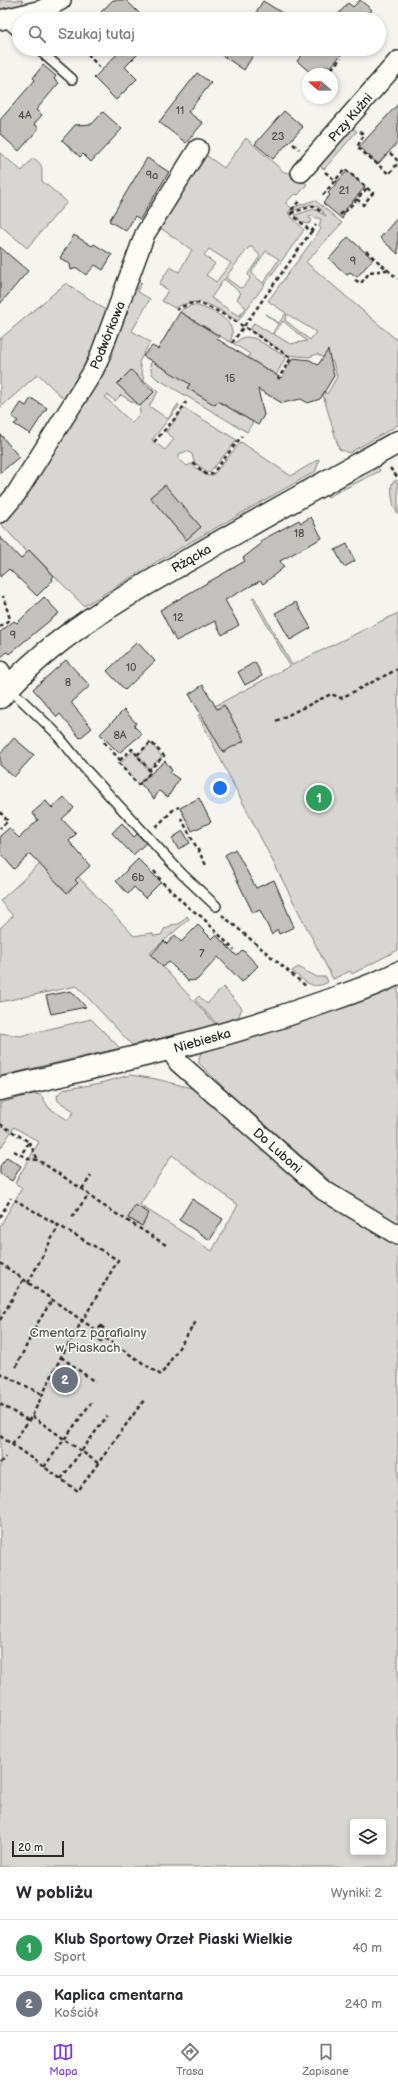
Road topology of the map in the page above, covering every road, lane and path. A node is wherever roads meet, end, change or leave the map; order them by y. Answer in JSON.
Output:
{"nodes":[{"id":1,"x":61,"y":0,"type":"edge"},
{"id":2,"x":34,"y":12,"type":"edge"},
{"id":3,"x":12,"y":18,"type":"edge"},
{"id":4,"x":2,"y":20,"type":"edge"},
{"id":5,"x":12,"y":28,"type":"edge"},
{"id":6,"x":46,"y":56,"type":"edge"},
{"id":7,"x":90,"y":56,"type":"edge"},
{"id":8,"x":341,"y":58,"type":"dead end"},
{"id":9,"x":398,"y":61,"type":"edge"},
{"id":10,"x":332,"y":68,"type":"edge"},
{"id":11,"x":102,"y":70,"type":"dead end"},
{"id":12,"x":72,"y":79,"type":"dead end"},
{"id":13,"x":358,"y":129,"type":"dead end"},
{"id":14,"x":198,"y":148,"type":"dead end"},
{"id":15,"x":390,"y":153,"type":"dead end"},
{"id":16,"x":398,"y":162,"type":"edge"},
{"id":17,"x":323,"y":170,"type":"dead end"},
{"id":18,"x":301,"y":172,"type":"dead end"},
{"id":19,"x":336,"y":182,"type":"junction"},
{"id":20,"x":367,"y":188,"type":"junction"},
{"id":21,"x":323,"y":196,"type":"dead end"},
{"id":22,"x":357,"y":199,"type":"junction"},
{"id":23,"x":299,"y":201,"type":"dead end"},
{"id":24,"x":291,"y":213,"type":"junction"},
{"id":25,"x":323,"y":214,"type":"dead end"},
{"id":26,"x":340,"y":215,"type":"dead end"},
{"id":27,"x":316,"y":225,"type":"dead end"},
{"id":28,"x":311,"y":232,"type":"junction"},
{"id":29,"x":366,"y":251,"type":"dead end"},
{"id":30,"x":388,"y":270,"type":"junction"},
{"id":31,"x":398,"y":279,"type":"edge"},
{"id":32,"x":355,"y":280,"type":"dead end"},
{"id":33,"x":176,"y":310,"type":"dead end"},
{"id":34,"x":243,"y":327,"type":"junction"},
{"id":35,"x":232,"y":343,"type":"dead end"},
{"id":36,"x":278,"y":379,"type":"dead end"},
{"id":37,"x":186,"y":402,"type":"dead end"},
{"id":38,"x":242,"y":436,"type":"dead end"},
{"id":39,"x":154,"y":442,"type":"dead end"},
{"id":40,"x":398,"y":442,"type":"edge"},
{"id":41,"x":192,"y":464,"type":"dead end"},
{"id":42,"x":388,"y":467,"type":"dead end"},
{"id":43,"x":398,"y":478,"type":"edge"},
{"id":44,"x":0,"y":513,"type":"edge"},
{"id":45,"x":3,"y":596,"type":"dead end"},
{"id":46,"x":0,"y":627,"type":"edge"},
{"id":47,"x":398,"y":669,"type":"edge"},
{"id":48,"x":3,"y":685,"type":"edge"},
{"id":49,"x":276,"y":721,"type":"dead end"},
{"id":50,"x":104,"y":742,"type":"dead end"},
{"id":51,"x":137,"y":755,"type":"junction"},
{"id":52,"x":120,"y":760,"type":"junction"},
{"id":53,"x":149,"y":770,"type":"junction"},
{"id":54,"x":179,"y":807,"type":"dead end"},
{"id":55,"x":0,"y":812,"type":"edge"},
{"id":56,"x":181,"y":818,"type":"dead end"},
{"id":57,"x":0,"y":828,"type":"edge"},
{"id":58,"x":147,"y":835,"type":"junction"},
{"id":59,"x":207,"y":867,"type":"dead end"},
{"id":60,"x":154,"y":871,"type":"dead end"},
{"id":61,"x":216,"y":906,"type":"joint"},
{"id":62,"x":234,"y":950,"type":"dead end"},
{"id":63,"x":398,"y":973,"type":"edge"},
{"id":64,"x":310,"y":989,"type":"dead end"},
{"id":65,"x":170,"y":1049,"type":"junction"},
{"id":66,"x":0,"y":1089,"type":"edge"},
{"id":67,"x":0,"y":1124,"type":"edge"},
{"id":68,"x":29,"y":1142,"type":"junction"},
{"id":69,"x":14,"y":1151,"type":"dead end"},
{"id":70,"x":21,"y":1155,"type":"junction"},
{"id":71,"x":38,"y":1160,"type":"junction"},
{"id":72,"x":91,"y":1176,"type":"dead end"},
{"id":73,"x":82,"y":1189,"type":"junction"},
{"id":74,"x":89,"y":1194,"type":"junction"},
{"id":75,"x":11,"y":1198,"type":"dead end"},
{"id":76,"x":15,"y":1200,"type":"dead end"},
{"id":77,"x":0,"y":1217,"type":"edge"},
{"id":78,"x":72,"y":1217,"type":"dead end"},
{"id":79,"x":59,"y":1225,"type":"junction"},
{"id":80,"x":398,"y":1235,"type":"edge"},
{"id":81,"x":166,"y":1245,"type":"dead end"},
{"id":82,"x":0,"y":1263,"type":"edge"},
{"id":83,"x":23,"y":1280,"type":"junction"},
{"id":84,"x":28,"y":1283,"type":"junction"},
{"id":85,"x":52,"y":1300,"type":"junction"},
{"id":86,"x":0,"y":1320,"type":"edge"},
{"id":87,"x":81,"y":1320,"type":"junction"},
{"id":88,"x":197,"y":1320,"type":"dead end"},
{"id":89,"x":97,"y":1331,"type":"junction"},
{"id":90,"x":105,"y":1338,"type":"junction"},
{"id":91,"x":61,"y":1357,"type":"junction"},
{"id":92,"x":16,"y":1367,"type":"dead end"},
{"id":93,"x":0,"y":1373,"type":"edge"},
{"id":94,"x":95,"y":1382,"type":"dead end"},
{"id":95,"x":42,"y":1394,"type":"junction"},
{"id":96,"x":144,"y":1400,"type":"dead end"},
{"id":97,"x":91,"y":1403,"type":"dead end"},
{"id":98,"x":0,"y":1404,"type":"edge"},
{"id":99,"x":32,"y":1416,"type":"junction"},
{"id":100,"x":107,"y":1416,"type":"dead end"},
{"id":101,"x":29,"y":1420,"type":"junction"},
{"id":102,"x":0,"y":1436,"type":"edge"},
{"id":103,"x":65,"y":1440,"type":"junction"},
{"id":104,"x":12,"y":1444,"type":"junction"},
{"id":105,"x":81,"y":1451,"type":"junction"},
{"id":106,"x":4,"y":1457,"type":"dead end"},
{"id":107,"x":98,"y":1463,"type":"junction"},
{"id":108,"x":0,"y":1464,"type":"edge"},
{"id":109,"x":44,"y":1467,"type":"junction"},
{"id":110,"x":61,"y":1479,"type":"junction"}],
"edges":[{"from":1,"to":2,"type":"street"},
{"from":3,"to":4,"type":"street"},
{"from":4,"to":5,"type":"lane"},
{"from":6,"to":12,"type":"lane"},
{"from":7,"to":11,"type":"path"},
{"from":8,"to":10,"type":"path"},
{"from":9,"to":18,"type":"street","name":"Przy Kuźni"},
{"from":13,"to":16,"type":"path"},
{"from":14,"to":44,"type":"street","name":"Podwórkowa"},
{"from":15,"to":16,"type":"path"},
{"from":17,"to":19,"type":"path"},
{"from":19,"to":20,"type":"path"},
{"from":19,"to":21,"type":"path"},
{"from":20,"to":22,"type":"path"},
{"from":20,"to":22,"type":"path"},
{"from":22,"to":26,"type":"path"},
{"from":23,"to":24,"type":"path"},
{"from":24,"to":25,"type":"path"},
{"from":24,"to":28,"type":"path"},
{"from":27,"to":28,"type":"path"},
{"from":28,"to":34,"type":"path"},
{"from":29,"to":30,"type":"path"},
{"from":30,"to":31,"type":"path"},
{"from":30,"to":32,"type":"path"},
{"from":33,"to":34,"type":"path"},
{"from":34,"to":35,"type":"path"},
{"from":34,"to":36,"type":"path"},
{"from":37,"to":39,"type":"path"},
{"from":38,"to":41,"type":"path"},
{"from":40,"to":48,"type":"street","name":"Rżącka"},
{"from":42,"to":43,"type":"path"},
{"from":45,"to":46,"type":"path"},
{"from":47,"to":49,"type":"path"},
{"from":48,"to":58,"type":"lane"},
{"from":50,"to":52,"type":"path"},
{"from":51,"to":52,"type":"path"},
{"from":51,"to":53,"type":"path"},
{"from":51,"to":53,"type":"path"},
{"from":52,"to":53,"type":"path"},
{"from":54,"to":58,"type":"path"},
{"from":55,"to":57,"type":"path"},
{"from":56,"to":59,"type":"path"},
{"from":58,"to":61,"type":"lane"},
{"from":60,"to":62,"type":"path"},
{"from":61,"to":64,"type":"path"},
{"from":63,"to":65,"type":"street","name":"Niebieska"},
{"from":65,"to":66,"type":"street","name":"Niebieska"},
{"from":65,"to":80,"type":"street","name":"Do Luboni"},
{"from":67,"to":68,"type":"path"},
{"from":68,"to":70,"type":"path"},
{"from":68,"to":71,"type":"path"},
{"from":69,"to":70,"type":"path"},
{"from":70,"to":71,"type":"path"},
{"from":71,"to":73,"type":"path"},
{"from":72,"to":73,"type":"path"},
{"from":73,"to":74,"type":"path"},
{"from":74,"to":78,"type":"path"},
{"from":74,"to":81,"type":"path"},
{"from":75,"to":77,"type":"path"},
{"from":76,"to":79,"type":"path"},
{"from":79,"to":84,"type":"path"},
{"from":79,"to":87,"type":"path"},
{"from":82,"to":83,"type":"path"},
{"from":83,"to":84,"type":"path"},
{"from":83,"to":86,"type":"path"},
{"from":84,"to":85,"type":"path"},
{"from":85,"to":87,"type":"path"},
{"from":85,"to":92,"type":"path"},
{"from":87,"to":89,"type":"path"},
{"from":87,"to":91,"type":"path"},
{"from":88,"to":90,"type":"path"},
{"from":89,"to":90,"type":"path"},
{"from":89,"to":90,"type":"path"},
{"from":91,"to":94,"type":"path"},
{"from":91,"to":95,"type":"path"},
{"from":93,"to":95,"type":"path"},
{"from":95,"to":99,"type":"path"},
{"from":96,"to":107,"type":"path"},
{"from":97,"to":103,"type":"path"},
{"from":98,"to":101,"type":"path"},
{"from":99,"to":101,"type":"path"},
{"from":99,"to":103,"type":"path"},
{"from":100,"to":105,"type":"path"},
{"from":101,"to":104,"type":"path"},
{"from":102,"to":104,"type":"path"},
{"from":103,"to":105,"type":"path"},
{"from":103,"to":109,"type":"path"},
{"from":104,"to":109,"type":"path"},
{"from":105,"to":107,"type":"path"},
{"from":105,"to":110,"type":"path"},
{"from":106,"to":108,"type":"path"},
{"from":107,"to":110,"type":"path"},
{"from":109,"to":110,"type":"path"}]}
